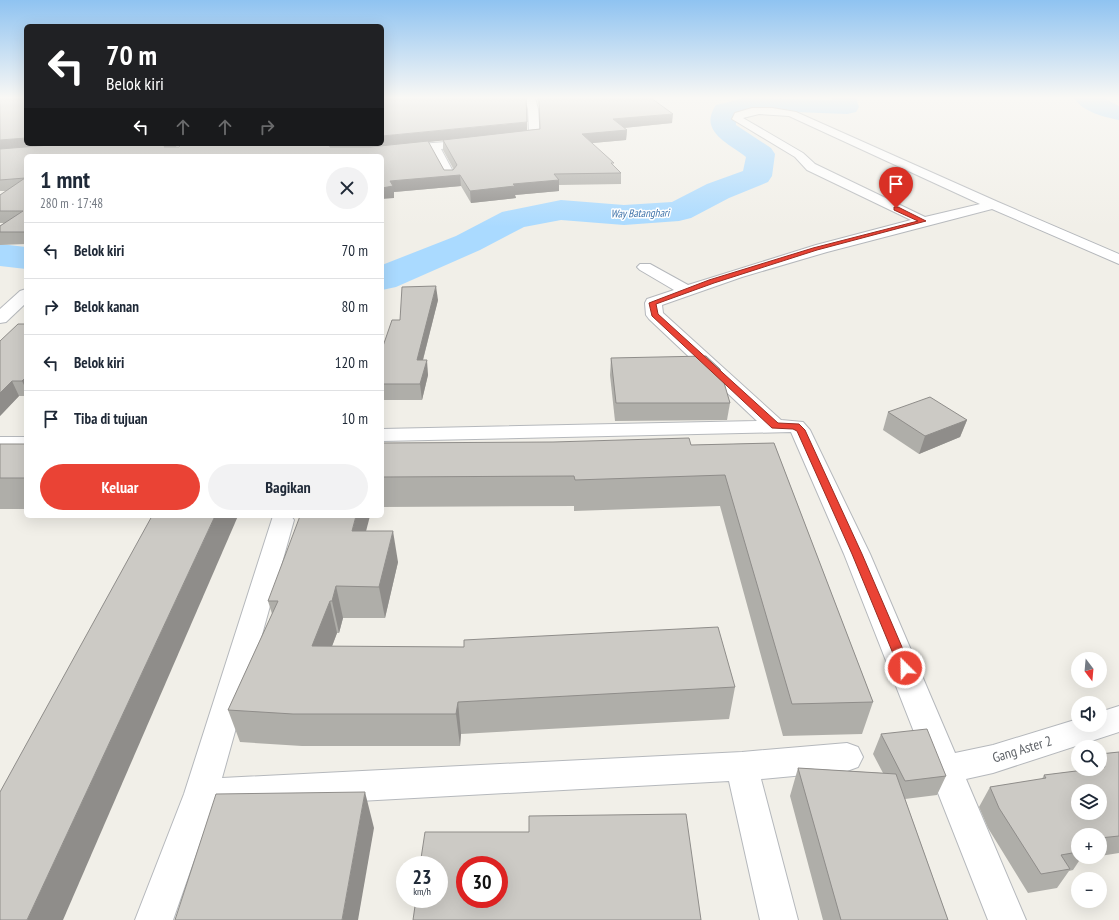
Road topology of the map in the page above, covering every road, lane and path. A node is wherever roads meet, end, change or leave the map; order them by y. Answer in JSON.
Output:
{"nodes":[{"id":1,"x":486,"y":141,"type":"edge"},
{"id":2,"x":778,"y":141,"type":"edge"},
{"id":3,"x":851,"y":141,"type":"edge"},
{"id":4,"x":434,"y":146,"type":"junction"},
{"id":5,"x":408,"y":148,"type":"edge"},
{"id":6,"x":450,"y":177,"type":"edge"},
{"id":7,"x":993,"y":205,"type":"junction"},
{"id":8,"x":923,"y":221,"type":"junction"},
{"id":9,"x":1119,"y":259,"type":"edge"},
{"id":10,"x":645,"y":267,"type":"dead end"},
{"id":11,"x":686,"y":291,"type":"junction"},
{"id":12,"x":24,"y":296,"type":"edge"},
{"id":13,"x":0,"y":318,"type":"edge"},
{"id":14,"x":775,"y":426,"type":"junction"},
{"id":15,"x":384,"y":435,"type":"edge"},
{"id":16,"x":0,"y":443,"type":"edge"},
{"id":17,"x":24,"y":443,"type":"edge"},
{"id":18,"x":282,"y":520,"type":"dead end"},
{"id":19,"x":1119,"y":719,"type":"edge"},
{"id":20,"x":847,"y":757,"type":"dead end"},
{"id":21,"x":742,"y":766,"type":"junction"},
{"id":22,"x":946,"y":769,"type":"junction"},
{"id":23,"x":200,"y":794,"type":"junction"},
{"id":24,"x":154,"y":920,"type":"edge"},
{"id":25,"x":779,"y":920,"type":"edge"},
{"id":26,"x":1007,"y":920,"type":"edge"}],
"edges":[{"from":1,"to":4,"type":"street"},
{"from":2,"to":8,"type":"street"},
{"from":3,"to":7,"type":"street"},
{"from":4,"to":5,"type":"street"},
{"from":4,"to":6,"type":"street"},
{"from":7,"to":8,"type":"street"},
{"from":7,"to":9,"type":"street"},
{"from":8,"to":11,"type":"street"},
{"from":10,"to":11,"type":"street"},
{"from":11,"to":14,"type":"street"},
{"from":12,"to":13,"type":"street"},
{"from":14,"to":15,"type":"street"},
{"from":14,"to":22,"type":"street"},
{"from":16,"to":17,"type":"street"},
{"from":18,"to":23,"type":"street"},
{"from":19,"to":22,"type":"street","name":"Gang Aster 2"},
{"from":20,"to":21,"type":"street"},
{"from":21,"to":23,"type":"street"},
{"from":21,"to":25,"type":"street"},
{"from":22,"to":26,"type":"street"},
{"from":23,"to":24,"type":"street"}]}
